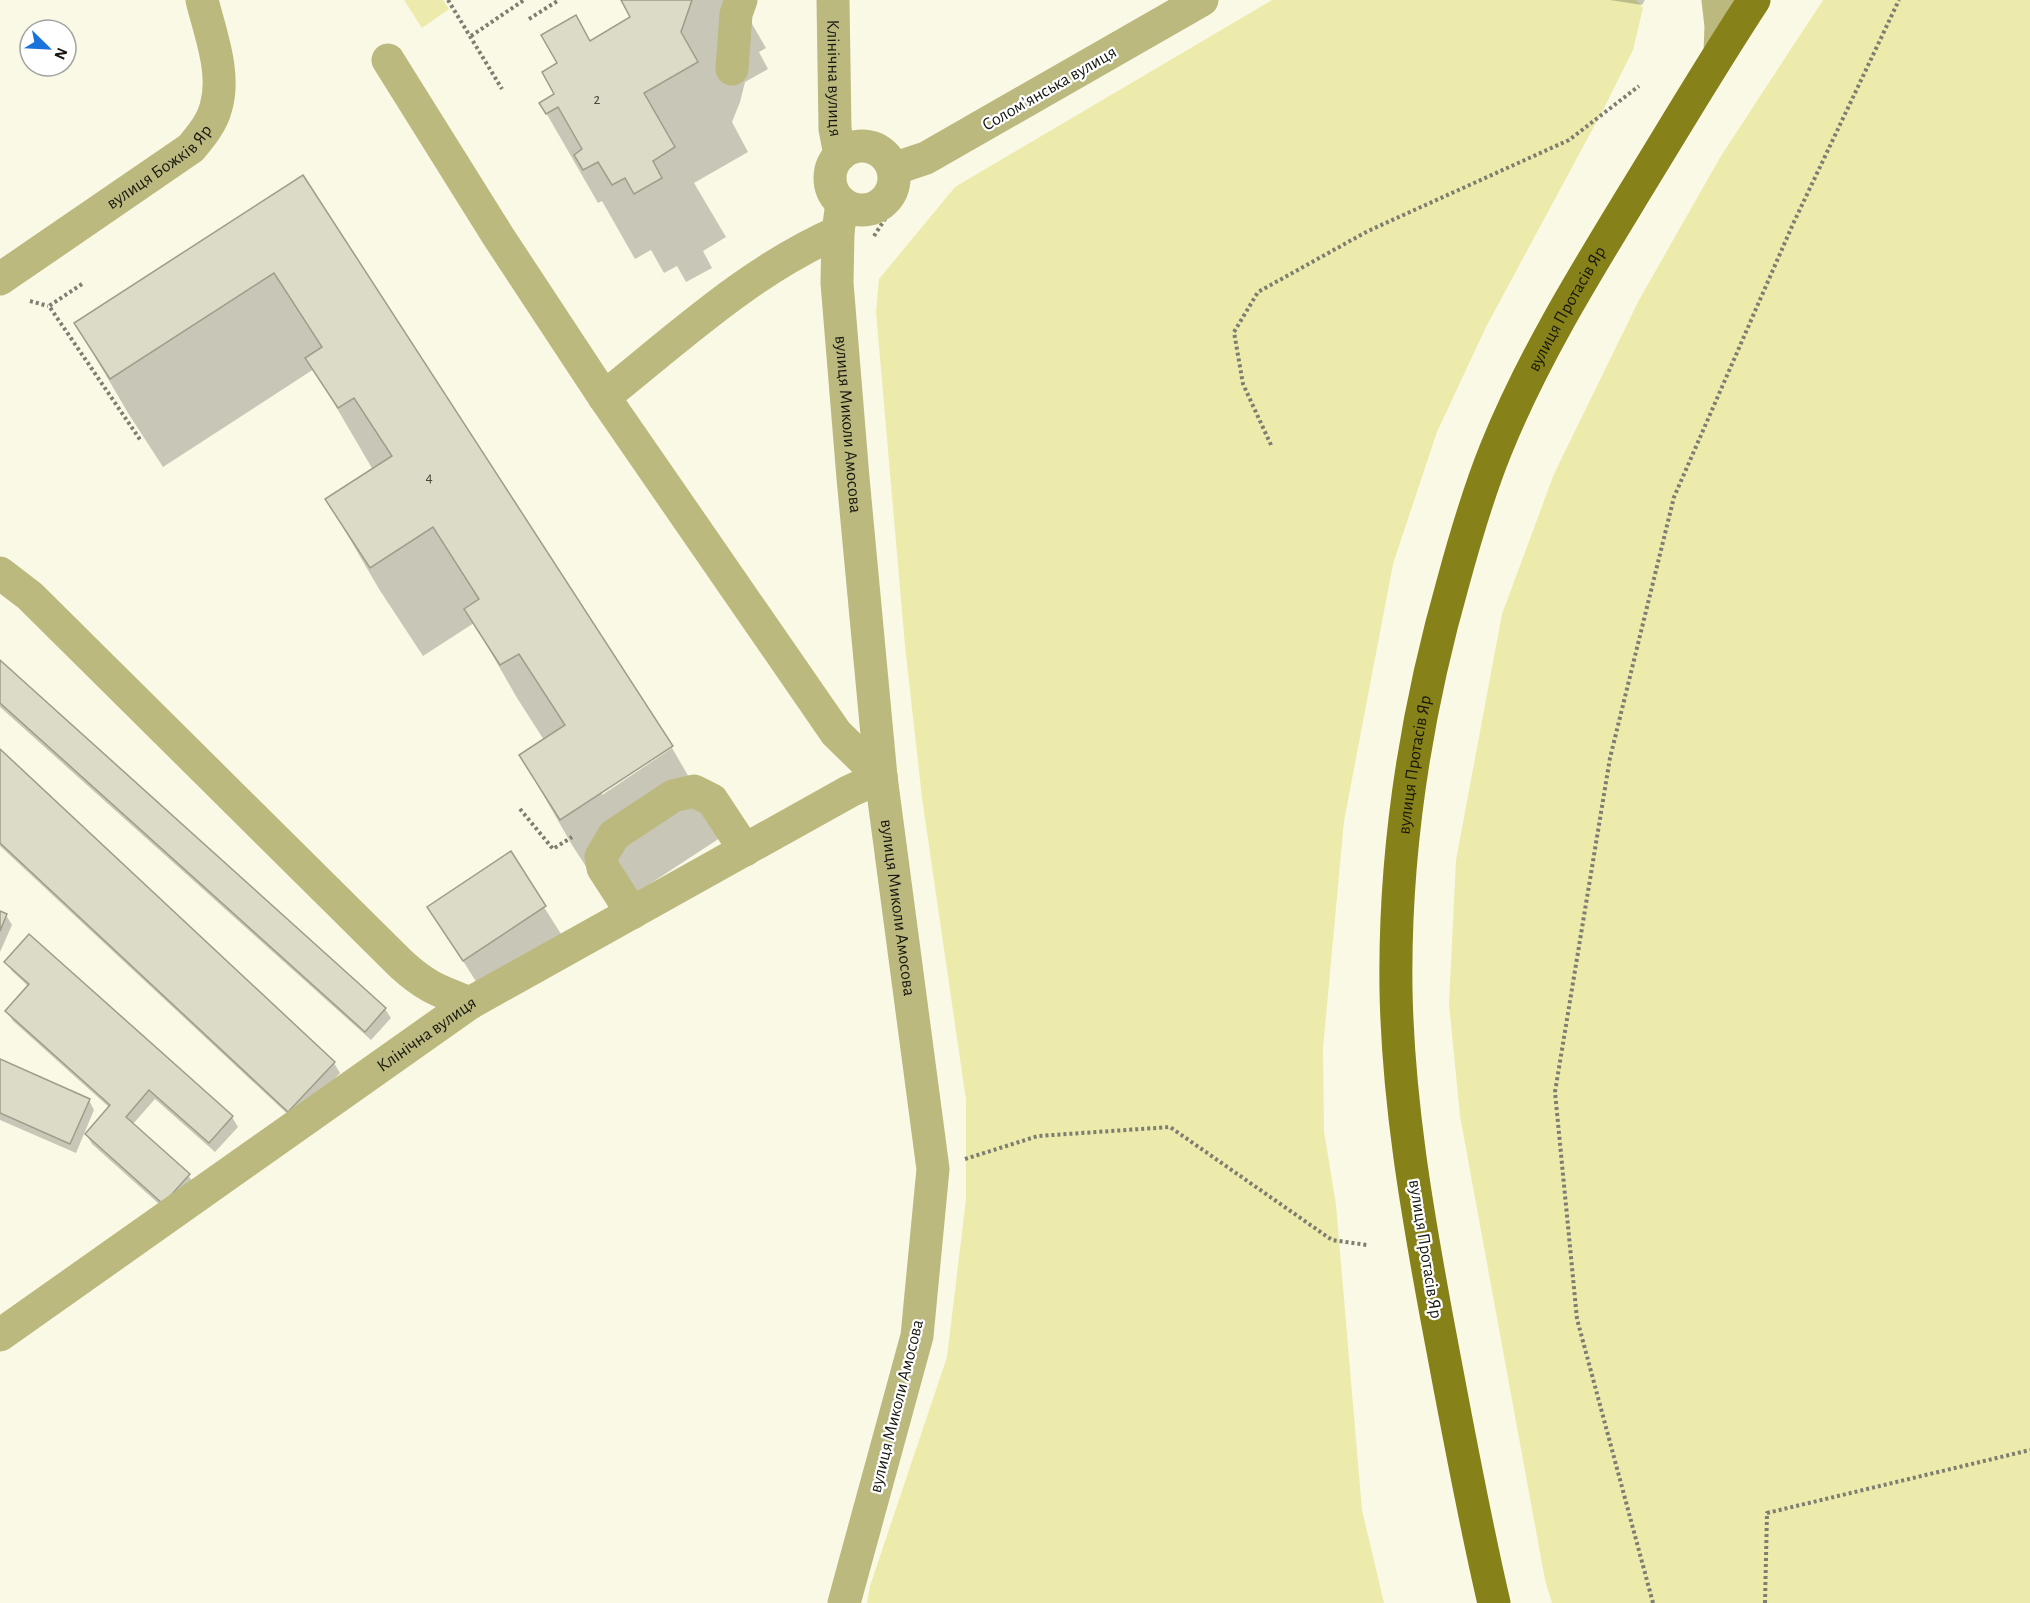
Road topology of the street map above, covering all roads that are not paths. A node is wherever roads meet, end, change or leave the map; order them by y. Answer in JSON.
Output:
{"nodes":[{"id":1,"x":201,"y":0,"type":"edge"},
{"id":2,"x":741,"y":0,"type":"edge"},
{"id":3,"x":833,"y":0,"type":"edge"},
{"id":4,"x":1202,"y":0,"type":"edge"},
{"id":5,"x":1718,"y":0,"type":"edge"},
{"id":6,"x":1754,"y":0,"type":"edge"},
{"id":7,"x":1720,"y":52,"type":"junction"},
{"id":8,"x":388,"y":60,"type":"dead end"},
{"id":9,"x":732,"y":69,"type":"dead end"},
{"id":10,"x":840,"y":154,"type":"junction"},
{"id":11,"x":893,"y":169,"type":"junction"},
{"id":12,"x":840,"y":217,"type":"junction"},
{"id":13,"x":0,"y":279,"type":"edge"},
{"id":14,"x":604,"y":397,"type":"junction"},
{"id":15,"x":0,"y":548,"type":"edge"},
{"id":16,"x":0,"y":573,"type":"edge"},
{"id":17,"x":30,"y":596,"type":"junction"},
{"id":18,"x":881,"y":777,"type":"junction"},
{"id":19,"x":745,"y":850,"type":"junction"},
{"id":20,"x":632,"y":913,"type":"junction"},
{"id":21,"x":470,"y":1003,"type":"junction"},
{"id":22,"x":0,"y":1335,"type":"edge"},
{"id":23,"x":844,"y":1603,"type":"edge"},
{"id":24,"x":1494,"y":1603,"type":"edge"}],
"edges":[{"from":1,"to":13,"type":"street","name":"вулиця Божків Яр"},
{"from":2,"to":9,"type":"street"},
{"from":3,"to":10,"type":"street","name":"Клінічна вулиця"},
{"from":4,"to":11,"type":"street","name":"Соломʼянська вулиця"},
{"from":5,"to":7,"type":"street"},
{"from":6,"to":7,"type":"main road","name":"вулиця Протасів Яр"},
{"from":7,"to":24,"type":"main road","name":"вулиця Протасів Яр"},
{"from":8,"to":14,"type":"street"},
{"from":10,"to":11,"type":"street"},
{"from":10,"to":12,"type":"street"},
{"from":11,"to":12,"type":"street"},
{"from":12,"to":14,"type":"street"},
{"from":12,"to":18,"type":"street","name":"вулиця Миколи Амосова"},
{"from":14,"to":18,"type":"street"},
{"from":15,"to":17,"type":"street"},
{"from":16,"to":17,"type":"street"},
{"from":17,"to":21,"type":"street"},
{"from":18,"to":19,"type":"street","name":"Клінічна вулиця"},
{"from":18,"to":23,"type":"street","name":"вулиця Миколи Амосова"},
{"from":19,"to":20,"type":"street","name":"Клінічна вулиця"},
{"from":19,"to":20,"type":"street"},
{"from":20,"to":21,"type":"street","name":"Клінічна вулиця"},
{"from":21,"to":22,"type":"street","name":"Клінічна вулиця"}]}
